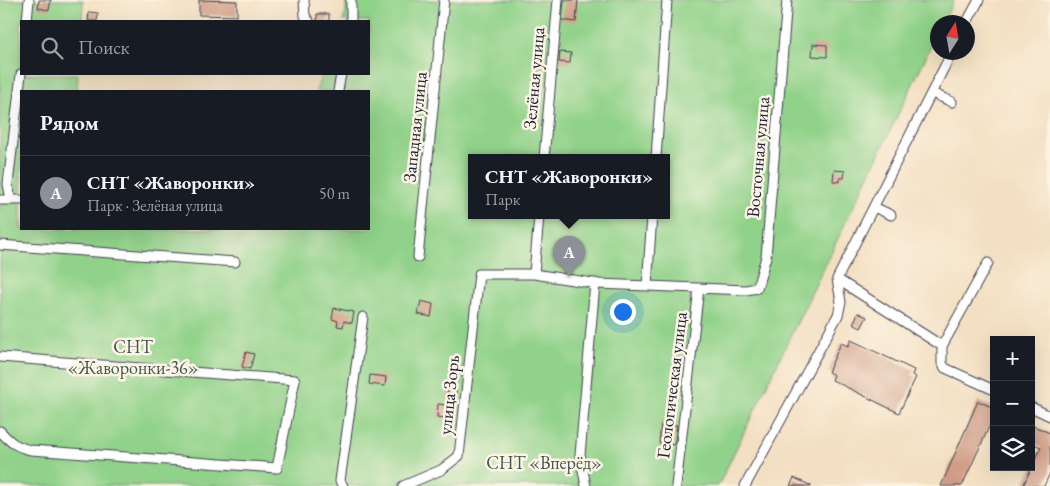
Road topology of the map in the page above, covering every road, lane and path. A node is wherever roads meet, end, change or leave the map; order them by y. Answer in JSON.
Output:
{"nodes":[{"id":1,"x":29,"y":0,"type":"edge"},
{"id":2,"x":304,"y":0,"type":"edge"},
{"id":3,"x":351,"y":0,"type":"edge"},
{"id":4,"x":444,"y":0,"type":"edge"},
{"id":5,"x":558,"y":0,"type":"edge"},
{"id":6,"x":667,"y":0,"type":"edge"},
{"id":7,"x":787,"y":0,"type":"edge"},
{"id":8,"x":979,"y":0,"type":"edge"},
{"id":9,"x":972,"y":15,"type":"edge"},
{"id":10,"x":27,"y":20,"type":"edge"},
{"id":11,"x":308,"y":20,"type":"edge"},
{"id":12,"x":351,"y":20,"type":"edge"},
{"id":13,"x":948,"y":60,"type":"edge"},
{"id":14,"x":21,"y":75,"type":"edge"},
{"id":15,"x":341,"y":75,"type":"edge"},
{"id":16,"x":338,"y":90,"type":"edge"},
{"id":17,"x":932,"y":93,"type":"junction"},
{"id":18,"x":952,"y":102,"type":"dead end"},
{"id":19,"x":544,"y":154,"type":"edge"},
{"id":20,"x":656,"y":154,"type":"edge"},
{"id":21,"x":0,"y":200,"type":"edge"},
{"id":22,"x":11,"y":200,"type":"junction"},
{"id":23,"x":20,"y":200,"type":"edge"},
{"id":24,"x":874,"y":207,"type":"junction"},
{"id":25,"x":891,"y":215,"type":"dead end"},
{"id":26,"x":539,"y":219,"type":"edge"},
{"id":27,"x":652,"y":219,"type":"edge"},
{"id":28,"x":0,"y":245,"type":"edge"},
{"id":29,"x":418,"y":257,"type":"dead end"},
{"id":30,"x":235,"y":262,"type":"dead end"},
{"id":31,"x":988,"y":263,"type":"dead end"},
{"id":32,"x":534,"y":274,"type":"junction"},
{"id":33,"x":837,"y":279,"type":"junction"},
{"id":34,"x":595,"y":283,"type":"junction"},
{"id":35,"x":647,"y":286,"type":"junction"},
{"id":36,"x":699,"y":288,"type":"junction"},
{"id":37,"x":363,"y":317,"type":"dead end"},
{"id":38,"x":942,"y":346,"type":"junction"},
{"id":39,"x":0,"y":357,"type":"edge"},
{"id":40,"x":990,"y":388,"type":"edge"},
{"id":41,"x":1035,"y":409,"type":"edge"},
{"id":42,"x":1050,"y":416,"type":"edge"},
{"id":43,"x":0,"y":431,"type":"edge"},
{"id":44,"x":343,"y":486,"type":"edge"},
{"id":45,"x":403,"y":486,"type":"edge"},
{"id":46,"x":586,"y":486,"type":"edge"},
{"id":47,"x":676,"y":486,"type":"edge"},
{"id":48,"x":744,"y":486,"type":"edge"}],
"edges":[{"from":1,"to":10,"type":"street"},
{"from":2,"to":11,"type":"street"},
{"from":3,"to":12,"type":"street"},
{"from":4,"to":29,"type":"street","name":"Западная улица"},
{"from":5,"to":19,"type":"street","name":"Зелёная улица"},
{"from":6,"to":20,"type":"street"},
{"from":7,"to":36,"type":"street","name":"Восточная улица"},
{"from":8,"to":9,"type":"street"},
{"from":13,"to":17,"type":"street"},
{"from":14,"to":22,"type":"street"},
{"from":15,"to":16,"type":"street"},
{"from":17,"to":18,"type":"street"},
{"from":17,"to":24,"type":"street"},
{"from":21,"to":22,"type":"street"},
{"from":22,"to":23,"type":"street"},
{"from":24,"to":25,"type":"street"},
{"from":24,"to":33,"type":"street"},
{"from":26,"to":32,"type":"street"},
{"from":27,"to":35,"type":"street"},
{"from":28,"to":30,"type":"street"},
{"from":31,"to":38,"type":"street"},
{"from":32,"to":34,"type":"street"},
{"from":32,"to":45,"type":"street","name":"улица Зорь"},
{"from":33,"to":38,"type":"street"},
{"from":33,"to":48,"type":"street"},
{"from":34,"to":35,"type":"street"},
{"from":34,"to":46,"type":"street"},
{"from":35,"to":36,"type":"street"},
{"from":36,"to":47,"type":"street","name":"Геологическая улица"},
{"from":37,"to":44,"type":"street"},
{"from":38,"to":40,"type":"street"},
{"from":39,"to":43,"type":"street"},
{"from":41,"to":42,"type":"street"}]}
